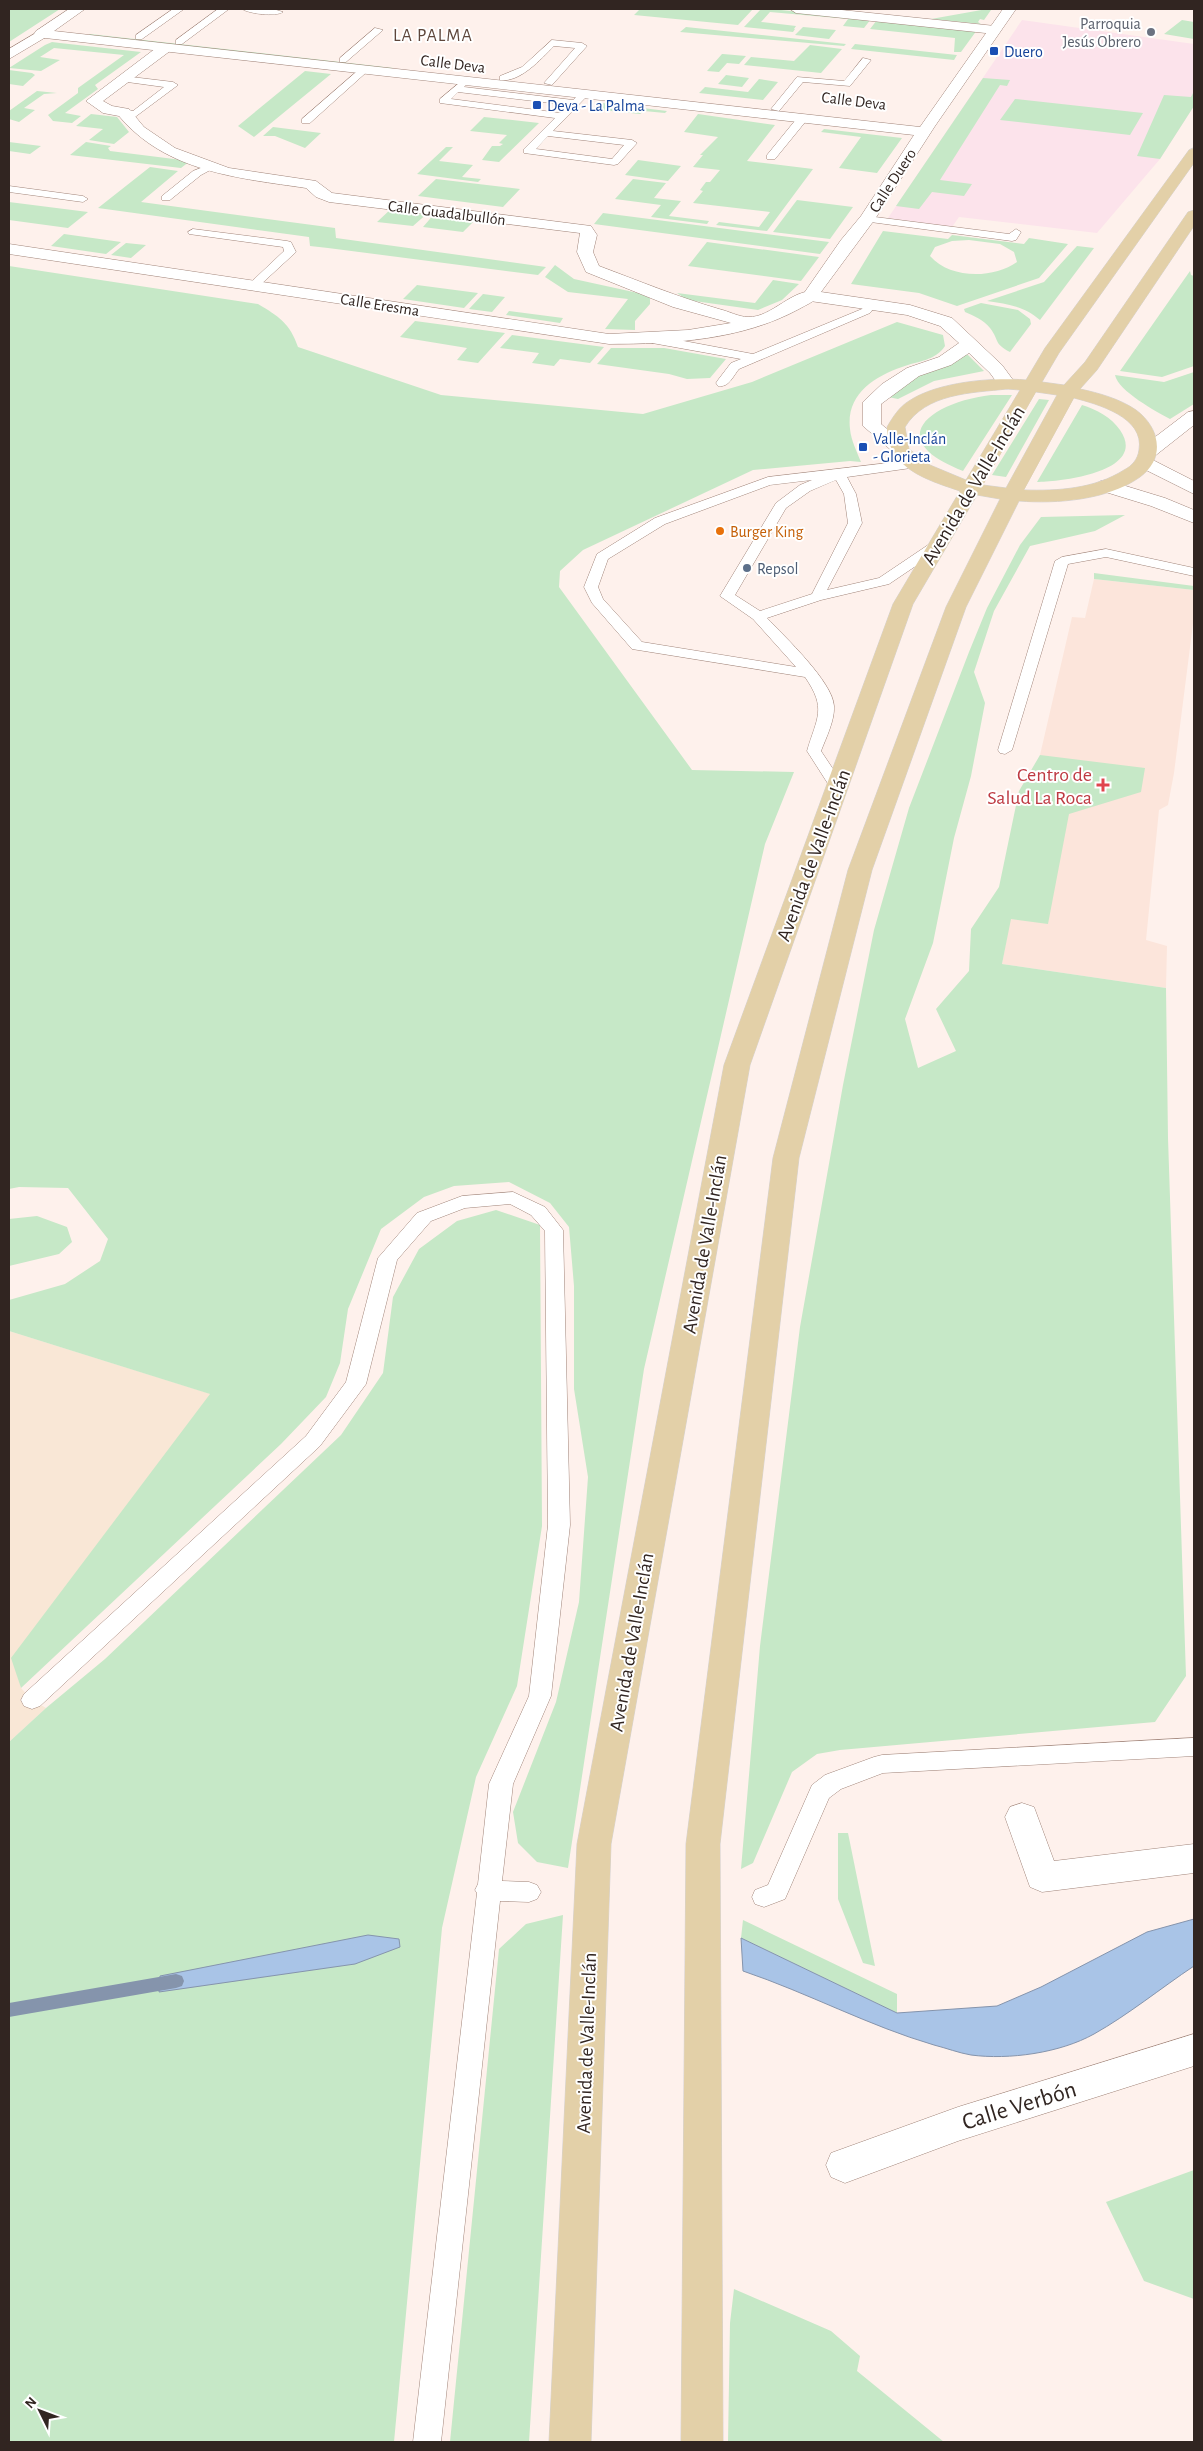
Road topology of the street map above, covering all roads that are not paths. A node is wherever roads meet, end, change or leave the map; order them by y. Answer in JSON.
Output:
{"nodes":[{"id":1,"x":78,"y":9,"type":"edge"},
{"id":2,"x":179,"y":9,"type":"edge"},
{"id":3,"x":224,"y":9,"type":"edge"},
{"id":4,"x":247,"y":9,"type":"edge"},
{"id":5,"x":796,"y":9,"type":"edge"},
{"id":6,"x":1010,"y":9,"type":"edge"},
{"id":7,"x":278,"y":12,"type":"dead end"},
{"id":8,"x":378,"y":30,"type":"dead end"},
{"id":9,"x":995,"y":30,"type":"junction"},
{"id":10,"x":46,"y":31,"type":"junction"},
{"id":11,"x":139,"y":37,"type":"junction"},
{"id":12,"x":172,"y":45,"type":"junction"},
{"id":13,"x":9,"y":55,"type":"edge"},
{"id":14,"x":343,"y":60,"type":"junction"},
{"id":15,"x":866,"y":60,"type":"dead end"},
{"id":16,"x":364,"y":69,"type":"junction"},
{"id":17,"x":504,"y":78,"type":"junction"},
{"id":18,"x":123,"y":79,"type":"junction"},
{"id":19,"x":549,"y":83,"type":"junction"},
{"id":20,"x":460,"y":85,"type":"junction"},
{"id":21,"x":580,"y":99,"type":"junction"},
{"id":22,"x":776,"y":109,"type":"junction"},
{"id":23,"x":124,"y":112,"type":"junction"},
{"id":24,"x":564,"y":116,"type":"junction"},
{"id":25,"x":802,"y":119,"type":"junction"},
{"id":26,"x":306,"y":121,"type":"dead end"},
{"id":27,"x":926,"y":129,"type":"junction"},
{"id":28,"x":546,"y":133,"type":"junction"},
{"id":29,"x":1194,"y":153,"type":"edge"},
{"id":30,"x":771,"y":157,"type":"dead end"},
{"id":31,"x":614,"y":162,"type":"joint"},
{"id":32,"x":212,"y":167,"type":"junction"},
{"id":33,"x":9,"y":189,"type":"edge"},
{"id":34,"x":166,"y":198,"type":"dead end"},
{"id":35,"x":83,"y":199,"type":"dead end"},
{"id":36,"x":1194,"y":215,"type":"edge"},
{"id":37,"x":867,"y":219,"type":"junction"},
{"id":38,"x":193,"y":232,"type":"dead end"},
{"id":39,"x":1016,"y":232,"type":"dead end"},
{"id":40,"x":9,"y":248,"type":"edge"},
{"id":41,"x":254,"y":285,"type":"junction"},
{"id":42,"x":810,"y":296,"type":"junction"},
{"id":43,"x":870,"y":305,"type":"junction"},
{"id":44,"x":751,"y":322,"type":"junction"},
{"id":45,"x":652,"y":339,"type":"junction"},
{"id":46,"x":968,"y":345,"type":"junction"},
{"id":47,"x":755,"y":358,"type":"junction"},
{"id":48,"x":722,"y":383,"type":"dead end"},
{"id":49,"x":1007,"y":384,"type":"junction"},
{"id":50,"x":1032,"y":385,"type":"junction"},
{"id":51,"x":1069,"y":390,"type":"junction"},
{"id":52,"x":1194,"y":416,"type":"edge"},
{"id":53,"x":898,"y":446,"type":"junction"},
{"id":54,"x":1147,"y":456,"type":"junction"},
{"id":55,"x":914,"y":464,"type":"junction"},
{"id":56,"x":839,"y":474,"type":"junction"},
{"id":57,"x":1106,"y":486,"type":"junction"},
{"id":58,"x":971,"y":488,"type":"junction"},
{"id":59,"x":1194,"y":488,"type":"edge"},
{"id":60,"x":1012,"y":495,"type":"junction"},
{"id":61,"x":1194,"y":517,"type":"edge"},
{"id":62,"x":936,"y":546,"type":"junction"},
{"id":63,"x":1194,"y":572,"type":"edge"},
{"id":64,"x":817,"y":597,"type":"junction"},
{"id":65,"x":758,"y":616,"type":"junction"},
{"id":66,"x":810,"y":673,"type":"junction"},
{"id":67,"x":1005,"y":750,"type":"dead end"},
{"id":68,"x":837,"y":787,"type":"junction"},
{"id":69,"x":32,"y":1700,"type":"dead end"},
{"id":70,"x":1194,"y":1747,"type":"edge"},
{"id":71,"x":1022,"y":1817,"type":"dead end"},
{"id":72,"x":1194,"y":1859,"type":"edge"},
{"id":73,"x":487,"y":1890,"type":"junction"},
{"id":74,"x":529,"y":1892,"type":"dead end"},
{"id":75,"x":764,"y":1897,"type":"dead end"},
{"id":76,"x":1194,"y":2050,"type":"edge"},
{"id":77,"x":845,"y":2165,"type":"dead end"},
{"id":78,"x":427,"y":2442,"type":"edge"},
{"id":79,"x":570,"y":2442,"type":"edge"},
{"id":80,"x":702,"y":2442,"type":"edge"}],
"edges":[{"from":1,"to":10,"type":"street"},
{"from":2,"to":11,"type":"lane"},
{"from":3,"to":12,"type":"lane"},
{"from":4,"to":7,"type":"lane"},
{"from":5,"to":9,"type":"street"},
{"from":6,"to":9,"type":"street","name":"Calle Duero"},
{"from":8,"to":14,"type":"lane"},
{"from":9,"to":27,"type":"street","name":"Calle Duero"},
{"from":10,"to":11,"type":"street","name":"Calle Deva"},
{"from":10,"to":12,"type":"street","name":"Calle Deva"},
{"from":10,"to":13,"type":"street"},
{"from":11,"to":12,"type":"street","name":"Calle Deva"},
{"from":12,"to":14,"type":"street","name":"Calle Deva"},
{"from":12,"to":16,"type":"street","name":"Calle Deva"},
{"from":12,"to":18,"type":"street"},
{"from":14,"to":17,"type":"street","name":"Calle Deva"},
{"from":15,"to":22,"type":"lane","name":"Calle Deva"},
{"from":16,"to":20,"type":"street","name":"Calle Deva"},
{"from":16,"to":26,"type":"lane"},
{"from":17,"to":19,"type":"street","name":"Calle Deva"},
{"from":17,"to":19,"type":"lane","name":"Calle Deva"},
{"from":18,"to":23,"type":"street"},
{"from":18,"to":23,"type":"lane"},
{"from":19,"to":22,"type":"street","name":"Calle Deva"},
{"from":20,"to":21,"type":"street","name":"Calle Deva"},
{"from":20,"to":24,"type":"lane"},
{"from":21,"to":24,"type":"lane"},
{"from":21,"to":25,"type":"street","name":"Calle Deva"},
{"from":22,"to":27,"type":"street","name":"Calle Deva"},
{"from":23,"to":32,"type":"street","name":"Calle Guadalbullón"},
{"from":24,"to":28,"type":"lane"},
{"from":25,"to":27,"type":"street","name":"Calle Deva"},
{"from":25,"to":30,"type":"lane","name":"Calle Deva"},
{"from":27,"to":37,"type":"street","name":"Calle Duero"},
{"from":28,"to":31,"type":"lane"},
{"from":28,"to":31,"type":"lane"},
{"from":29,"to":50,"type":"main road","name":"Avenida de Valle-Inclán"},
{"from":32,"to":34,"type":"lane"},
{"from":32,"to":44,"type":"street","name":"Calle Guadalbullón"},
{"from":33,"to":35,"type":"lane"},
{"from":36,"to":51,"type":"main road","name":"Avenida de Valle-Inclán"},
{"from":37,"to":39,"type":"lane"},
{"from":37,"to":42,"type":"street","name":"Calle Duero"},
{"from":38,"to":41,"type":"lane"},
{"from":40,"to":41,"type":"street","name":"Calle Eresma"},
{"from":41,"to":45,"type":"street","name":"Calle Eresma"},
{"from":42,"to":43,"type":"street"},
{"from":42,"to":44,"type":"street","name":"Calle Duero"},
{"from":43,"to":46,"type":"street"},
{"from":43,"to":47,"type":"lane"},
{"from":44,"to":45,"type":"street","name":"Calle Eresma"},
{"from":45,"to":47,"type":"lane"},
{"from":46,"to":49,"type":"street"},
{"from":46,"to":53,"type":"street"},
{"from":47,"to":48,"type":"lane"},
{"from":49,"to":50,"type":"main road"},
{"from":49,"to":53,"type":"main road"},
{"from":50,"to":51,"type":"main road"},
{"from":50,"to":58,"type":"main road","name":"Avenida de Valle-Inclán"},
{"from":51,"to":54,"type":"main road"},
{"from":51,"to":60,"type":"main road","name":"Avenida de Valle-Inclán"},
{"from":52,"to":54,"type":"street"},
{"from":53,"to":55,"type":"main road"},
{"from":54,"to":57,"type":"main road"},
{"from":54,"to":59,"type":"street"},
{"from":55,"to":56,"type":"lane"},
{"from":55,"to":58,"type":"main road"},
{"from":56,"to":64,"type":"lane"},
{"from":56,"to":65,"type":"lane"},
{"from":56,"to":66,"type":"lane"},
{"from":57,"to":60,"type":"main road"},
{"from":57,"to":61,"type":"street"},
{"from":58,"to":60,"type":"main road"},
{"from":58,"to":62,"type":"main road","name":"Avenida de Valle-Inclán"},
{"from":60,"to":80,"type":"main road","name":"Avenida de Valle-Inclán"},
{"from":62,"to":64,"type":"lane"},
{"from":62,"to":68,"type":"main road","name":"Avenida de Valle-Inclán"},
{"from":63,"to":67,"type":"lane"},
{"from":64,"to":65,"type":"lane"},
{"from":65,"to":66,"type":"lane"},
{"from":66,"to":68,"type":"lane"},
{"from":68,"to":79,"type":"main road","name":"Avenida de Valle-Inclán"},
{"from":69,"to":73,"type":"lane"},
{"from":70,"to":75,"type":"lane"},
{"from":71,"to":72,"type":"street"},
{"from":73,"to":74,"type":"lane"},
{"from":73,"to":78,"type":"lane"},
{"from":76,"to":77,"type":"street","name":"Calle Verbón"}]}
